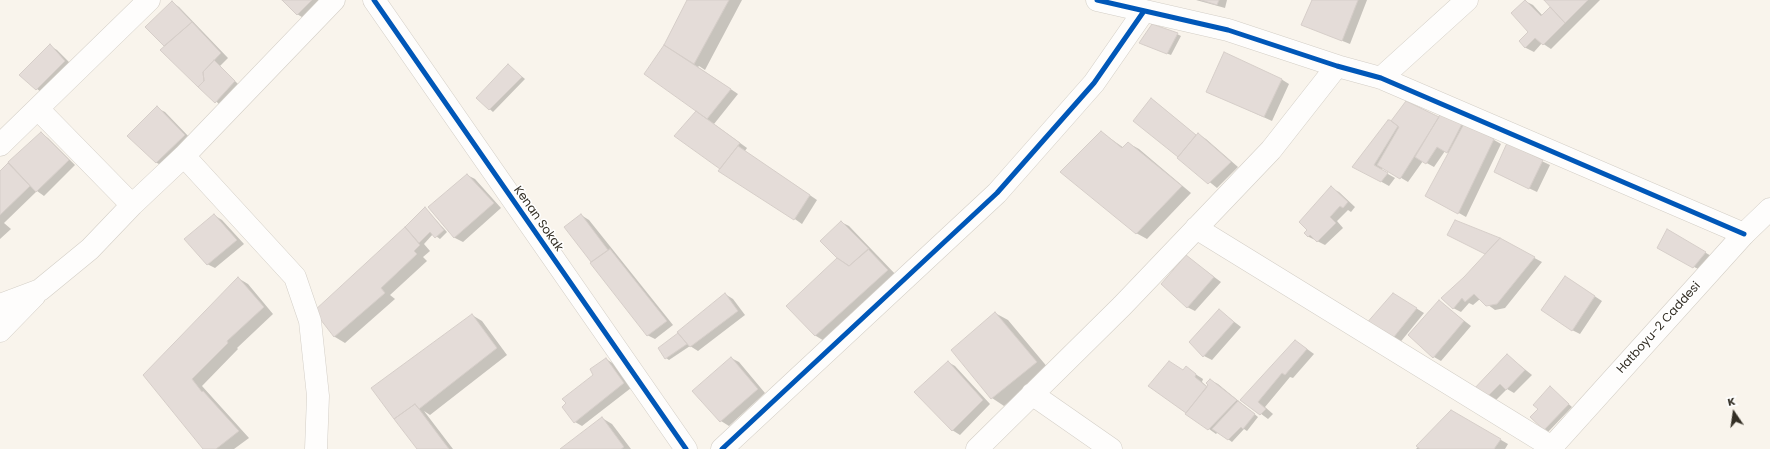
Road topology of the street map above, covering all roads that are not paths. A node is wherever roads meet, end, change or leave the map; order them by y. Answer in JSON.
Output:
{"nodes":[{"id":1,"x":149,"y":0,"type":"edge"},
{"id":2,"x":334,"y":0,"type":"edge"},
{"id":3,"x":374,"y":0,"type":"edge"},
{"id":4,"x":1097,"y":0,"type":"edge"},
{"id":5,"x":1467,"y":0,"type":"edge"},
{"id":6,"x":1144,"y":10,"type":"junction"},
{"id":7,"x":1336,"y":66,"type":"junction"},
{"id":8,"x":1382,"y":78,"type":"junction"},
{"id":9,"x":38,"y":109,"type":"junction"},
{"id":10,"x":0,"y":145,"type":"edge"},
{"id":11,"x":184,"y":156,"type":"junction"},
{"id":12,"x":132,"y":205,"type":"junction"},
{"id":13,"x":1770,"y":209,"type":"edge"},
{"id":14,"x":1196,"y":228,"type":"junction"},
{"id":15,"x":1744,"y":234,"type":"junction"},
{"id":16,"x":40,"y":290,"type":"junction"},
{"id":17,"x":0,"y":305,"type":"edge"},
{"id":18,"x":0,"y":331,"type":"edge"},
{"id":19,"x":1032,"y":394,"type":"junction"},
{"id":20,"x":1551,"y":448,"type":"edge"},
{"id":21,"x":316,"y":449,"type":"edge"},
{"id":22,"x":686,"y":449,"type":"edge"},
{"id":23,"x":722,"y":449,"type":"edge"},
{"id":24,"x":977,"y":449,"type":"edge"},
{"id":25,"x":1111,"y":449,"type":"edge"}],
"edges":[{"from":1,"to":9,"type":"street"},
{"from":2,"to":11,"type":"street"},
{"from":3,"to":22,"type":"street","name":"Kenan Sokak"},
{"from":4,"to":6,"type":"street"},
{"from":5,"to":8,"type":"street"},
{"from":6,"to":7,"type":"street"},
{"from":6,"to":23,"type":"street"},
{"from":7,"to":8,"type":"street"},
{"from":7,"to":14,"type":"street"},
{"from":8,"to":15,"type":"street"},
{"from":9,"to":10,"type":"street"},
{"from":9,"to":12,"type":"street"},
{"from":11,"to":12,"type":"street"},
{"from":11,"to":21,"type":"street"},
{"from":12,"to":16,"type":"street"},
{"from":13,"to":15,"type":"street","name":"Hatboyu-2 Caddesi"},
{"from":14,"to":19,"type":"street"},
{"from":14,"to":20,"type":"street"},
{"from":15,"to":20,"type":"street","name":"Hatboyu-2 Caddesi"},
{"from":16,"to":17,"type":"street"},
{"from":16,"to":18,"type":"street"},
{"from":19,"to":24,"type":"street"},
{"from":19,"to":25,"type":"street"}]}
